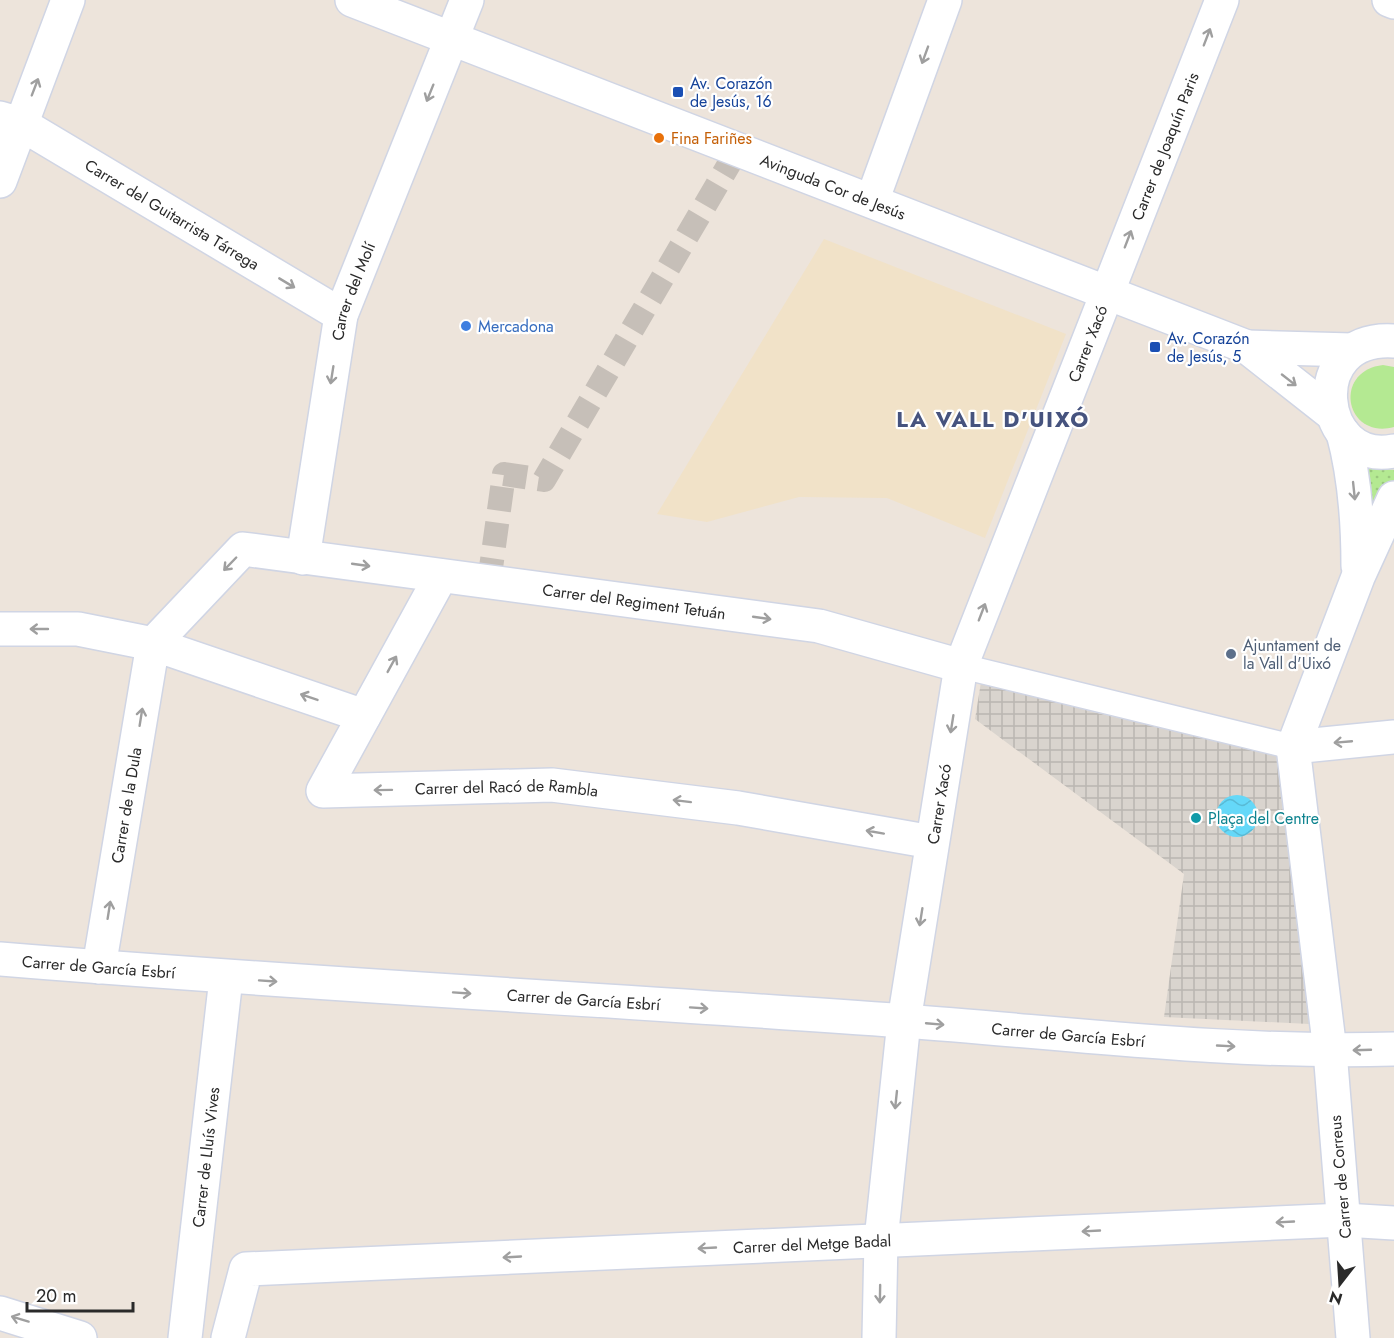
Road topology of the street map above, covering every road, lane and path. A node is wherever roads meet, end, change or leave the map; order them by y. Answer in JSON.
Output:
{"nodes":[{"id":1,"x":68,"y":0,"type":"edge"},
{"id":2,"x":352,"y":0,"type":"edge"},
{"id":3,"x":467,"y":0,"type":"edge"},
{"id":4,"x":945,"y":0,"type":"edge"},
{"id":5,"x":1222,"y":0,"type":"edge"},
{"id":6,"x":1389,"y":0,"type":"edge"},
{"id":7,"x":1394,"y":2,"type":"edge"},
{"id":8,"x":452,"y":39,"type":"junction"},
{"id":9,"x":10,"y":121,"type":"edge"},
{"id":10,"x":0,"y":181,"type":"edge"},
{"id":11,"x":872,"y":201,"type":"junction"},
{"id":12,"x":1107,"y":293,"type":"junction"},
{"id":13,"x":341,"y":315,"type":"junction"},
{"id":14,"x":1394,"y":341,"type":"edge"},
{"id":15,"x":1247,"y":347,"type":"junction"},
{"id":16,"x":1352,"y":350,"type":"junction"},
{"id":17,"x":1337,"y":423,"type":"junction"},
{"id":18,"x":1394,"y":451,"type":"edge"},
{"id":19,"x":1394,"y":498,"type":"edge"},
{"id":20,"x":303,"y":558,"type":"junction"},
{"id":21,"x":441,"y":576,"type":"junction"},
{"id":22,"x":1358,"y":577,"type":"junction"},
{"id":23,"x":0,"y":629,"type":"edge"},
{"id":24,"x":153,"y":644,"type":"junction"},
{"id":25,"x":961,"y":666,"type":"junction"},
{"id":26,"x":364,"y":716,"type":"junction"},
{"id":27,"x":1394,"y":737,"type":"edge"},
{"id":28,"x":1293,"y":747,"type":"junction"},
{"id":29,"x":932,"y":842,"type":"junction"},
{"id":30,"x":0,"y":959,"type":"edge"},
{"id":31,"x":99,"y":968,"type":"junction"},
{"id":32,"x":226,"y":978,"type":"junction"},
{"id":33,"x":904,"y":1021,"type":"junction"},
{"id":34,"x":1394,"y":1049,"type":"edge"},
{"id":35,"x":1330,"y":1051,"type":"junction"},
{"id":36,"x":1344,"y":1220,"type":"junction"},
{"id":37,"x":1394,"y":1223,"type":"edge"},
{"id":38,"x":881,"y":1240,"type":"junction"},
{"id":39,"x":0,"y":1313,"type":"edge"},
{"id":40,"x":80,"y":1338,"type":"edge"},
{"id":41,"x":185,"y":1338,"type":"edge"},
{"id":42,"x":228,"y":1338,"type":"edge"},
{"id":43,"x":879,"y":1338,"type":"edge"},
{"id":44,"x":1353,"y":1338,"type":"edge"}],
"edges":[{"from":9,"to":1,"type":"street","one_way":true},
{"from":2,"to":8,"type":"street","name":"Avinguda Cor de Jesús"},
{"from":3,"to":8,"type":"street","name":"Carrer del Molí"},
{"from":4,"to":11,"type":"street","one_way":true},
{"from":12,"to":5,"type":"street","name":"Carrer de Joaquín Paris","one_way":true},
{"from":6,"to":7,"type":"street"},
{"from":8,"to":11,"type":"street","name":"Avinguda Cor de Jesús"},
{"from":8,"to":13,"type":"street","name":"Carrer del Molí","one_way":true},
{"from":9,"to":10,"type":"street"},
{"from":9,"to":13,"type":"street","name":"Carrer del Guitarrista Tárrega","one_way":true},
{"from":11,"to":12,"type":"street","name":"Avinguda Cor de Jesús"},
{"from":12,"to":15,"type":"street","name":"Avinguda Cor de Jesús"},
{"from":25,"to":12,"type":"street","name":"Carrer Xacó","one_way":true},
{"from":13,"to":20,"type":"street","name":"Carrer del Molí","one_way":true},
{"from":14,"to":16,"type":"street","name":"Avinguda Cor de Jesús"},
{"from":15,"to":16,"type":"street","name":"Avinguda Cor de Jesús"},
{"from":15,"to":17,"type":"street","name":"Avinguda Cor de Jesús","one_way":true},
{"from":16,"to":17,"type":"street"},
{"from":17,"to":18,"type":"street","name":"Avinguda Cor de Jesús"},
{"from":17,"to":22,"type":"street","one_way":true},
{"from":19,"to":22,"type":"street"},
{"from":20,"to":21,"type":"street","name":"Carrer del Regiment Tetuán","one_way":true},
{"from":20,"to":24,"type":"street","name":"Carrer del Regiment Tetuán","one_way":true},
{"from":21,"to":25,"type":"street","name":"Carrer del Regiment Tetuán","one_way":true},
{"from":26,"to":21,"type":"street","name":"Carrer del Racó de Rambla","one_way":true},
{"from":22,"to":28,"type":"street"},
{"from":24,"to":23,"type":"street","one_way":true},
{"from":26,"to":24,"type":"street","one_way":true},
{"from":31,"to":24,"type":"street","name":"Carrer de la Dula","one_way":true},
{"from":25,"to":28,"type":"street"},
{"from":25,"to":29,"type":"street","name":"Carrer Xacó","one_way":true},
{"from":29,"to":26,"type":"street","name":"Carrer del Racó de Rambla","one_way":true},
{"from":27,"to":28,"type":"street","one_way":true},
{"from":28,"to":35,"type":"street"},
{"from":29,"to":33,"type":"street","name":"Carrer Xacó","one_way":true},
{"from":30,"to":31,"type":"street","name":"Carrer de García Esbrí"},
{"from":31,"to":32,"type":"street","name":"Carrer de García Esbrí"},
{"from":32,"to":33,"type":"street","name":"Carrer de García Esbrí","one_way":true},
{"from":32,"to":41,"type":"street","name":"Carrer de Lluís Vives"},
{"from":33,"to":35,"type":"street","name":"Carrer de García Esbrí","one_way":true},
{"from":33,"to":38,"type":"street","name":"Carrer Xacó","one_way":true},
{"from":34,"to":35,"type":"street","one_way":true},
{"from":35,"to":36,"type":"street","name":"Carrer de Correus"},
{"from":36,"to":37,"type":"street","name":"Carrer del Metge Badal"},
{"from":36,"to":38,"type":"street","name":"Carrer del Metge Badal","one_way":true},
{"from":36,"to":44,"type":"street","name":"Carrer de Correus"},
{"from":38,"to":42,"type":"street","name":"Carrer del Metge Badal","one_way":true},
{"from":38,"to":43,"type":"street","name":"Carrer Xacó","one_way":true},
{"from":40,"to":39,"type":"street","one_way":true}]}
